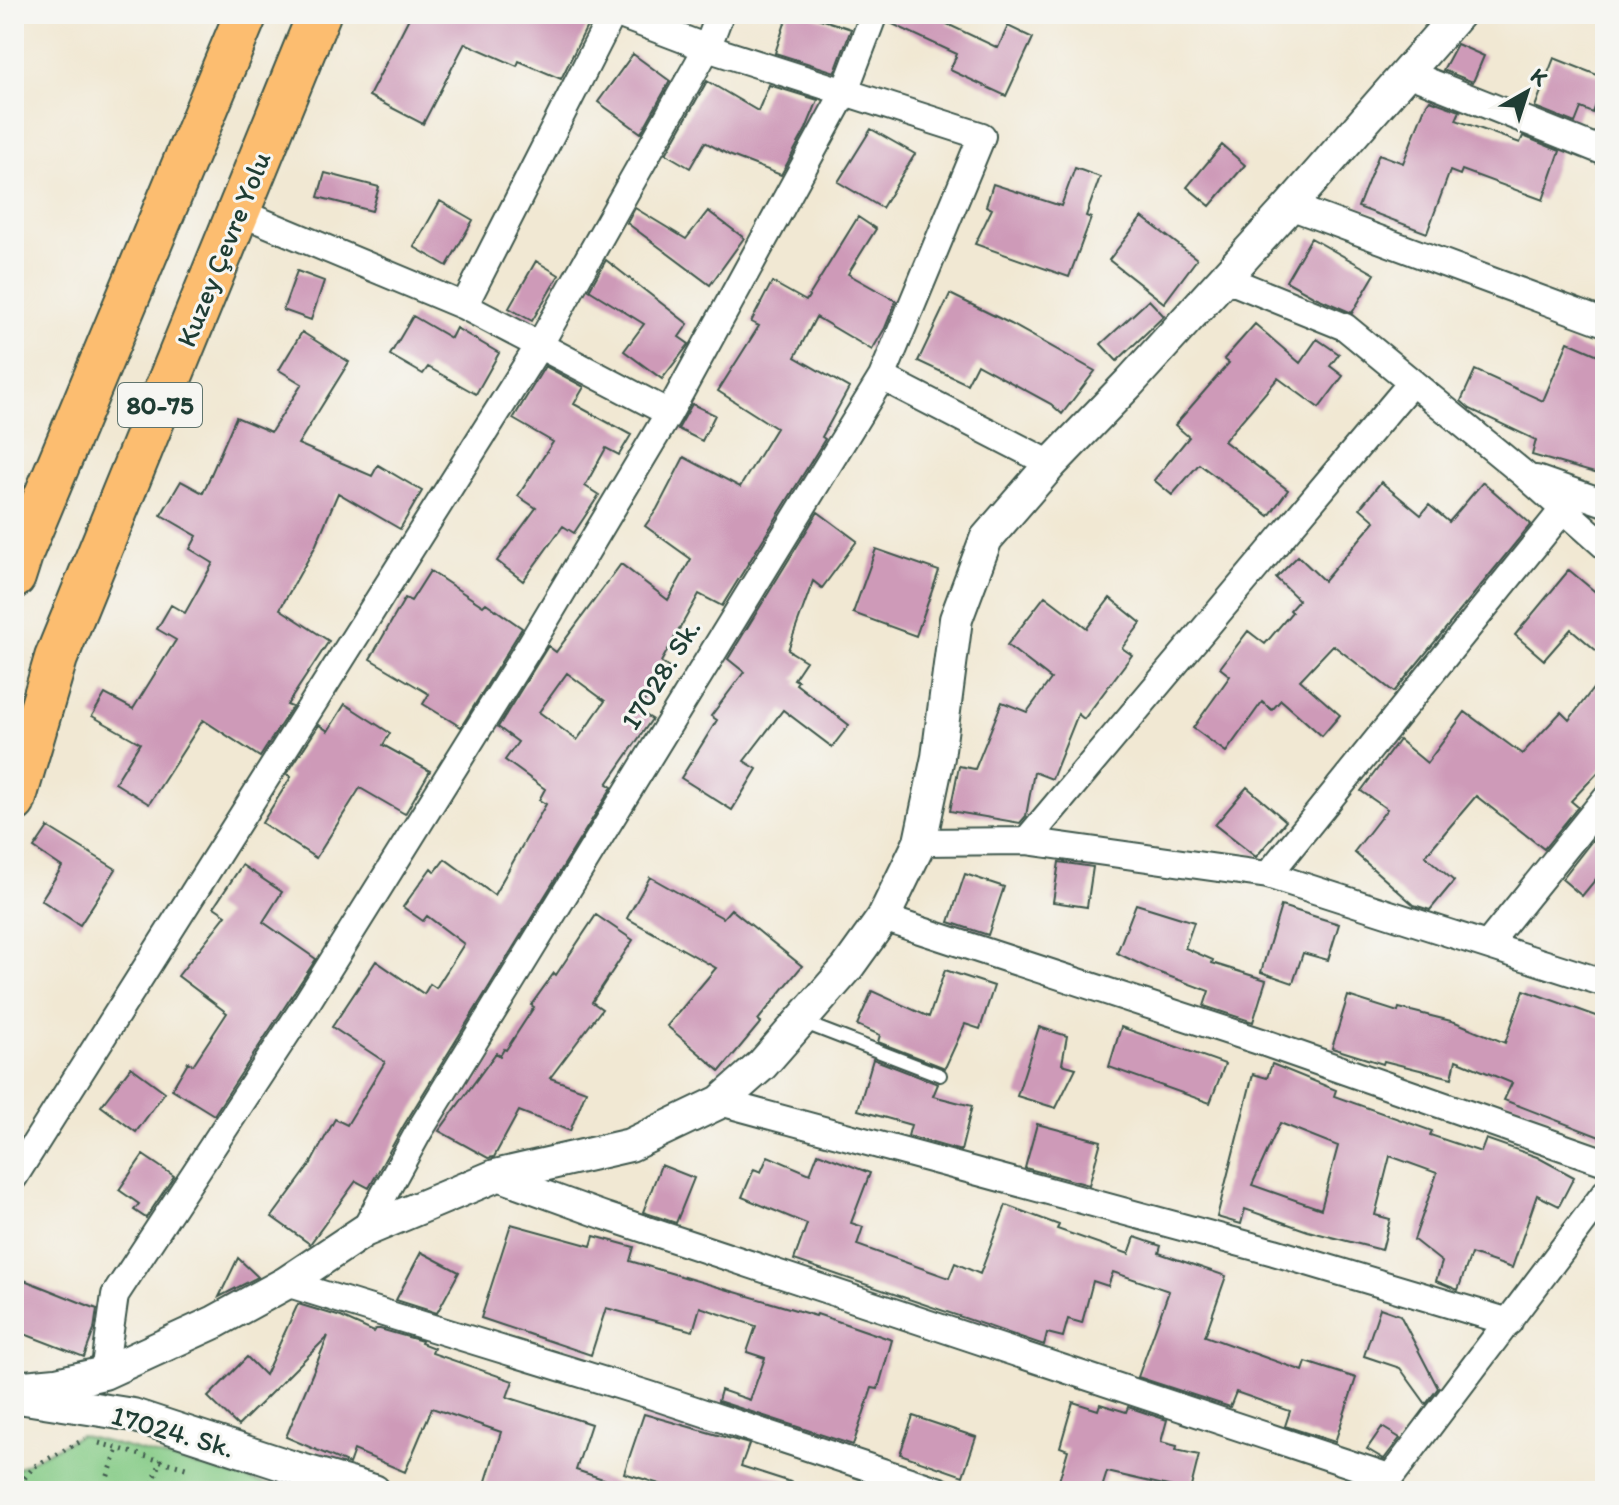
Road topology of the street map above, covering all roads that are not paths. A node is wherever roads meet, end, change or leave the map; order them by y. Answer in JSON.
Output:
{"nodes":[{"id":1,"x":246,"y":14,"type":"edge"},
{"id":2,"x":319,"y":14,"type":"edge"},
{"id":3,"x":720,"y":14,"type":"edge"},
{"id":4,"x":874,"y":14,"type":"edge"},
{"id":5,"x":1458,"y":14,"type":"edge"},
{"id":6,"x":617,"y":15,"type":"edge"},
{"id":7,"x":707,"y":48,"type":"junction"},
{"id":8,"x":1407,"y":73,"type":"junction"},
{"id":9,"x":844,"y":93,"type":"junction"},
{"id":10,"x":1605,"y":152,"type":"edge"},
{"id":11,"x":1290,"y":206,"type":"junction"},
{"id":12,"x":239,"y":212,"type":"junction"},
{"id":13,"x":1224,"y":278,"type":"junction"},
{"id":14,"x":464,"y":306,"type":"junction"},
{"id":15,"x":1605,"y":323,"type":"edge"},
{"id":16,"x":540,"y":344,"type":"junction"},
{"id":17,"x":882,"y":377,"type":"junction"},
{"id":18,"x":1412,"y":382,"type":"junction"},
{"id":19,"x":669,"y":413,"type":"junction"},
{"id":20,"x":1051,"y":464,"type":"junction"},
{"id":21,"x":1525,"y":475,"type":"junction"},
{"id":22,"x":1605,"y":503,"type":"edge"},
{"id":23,"x":1563,"y":510,"type":"junction"},
{"id":24,"x":1605,"y":546,"type":"edge"},
{"id":25,"x":14,"y":577,"type":"edge"},
{"id":26,"x":1605,"y":799,"type":"edge"},
{"id":27,"x":14,"y":801,"type":"edge"},
{"id":28,"x":1026,"y":841,"type":"junction"},
{"id":29,"x":920,"y":842,"type":"junction"},
{"id":30,"x":1268,"y":875,"type":"junction"},
{"id":31,"x":883,"y":918,"type":"junction"},
{"id":32,"x":1488,"y":944,"type":"junction"},
{"id":33,"x":1605,"y":983,"type":"edge"},
{"id":34,"x":799,"y":1021,"type":"junction"},
{"id":35,"x":940,"y":1075,"type":"dead end"},
{"id":36,"x":720,"y":1102,"type":"junction"},
{"id":37,"x":1605,"y":1162,"type":"edge"},
{"id":38,"x":495,"y":1176,"type":"junction"},
{"id":39,"x":14,"y":1177,"type":"edge"},
{"id":40,"x":1605,"y":1193,"type":"edge"},
{"id":41,"x":364,"y":1231,"type":"junction"},
{"id":42,"x":286,"y":1283,"type":"junction"},
{"id":43,"x":1509,"y":1322,"type":"junction"},
{"id":44,"x":104,"y":1373,"type":"junction"},
{"id":45,"x":14,"y":1388,"type":"edge"},
{"id":46,"x":14,"y":1397,"type":"edge"},
{"id":47,"x":1385,"y":1484,"type":"edge"},
{"id":48,"x":374,"y":1491,"type":"edge"},
{"id":49,"x":940,"y":1491,"type":"edge"}],
"edges":[{"from":1,"to":25,"type":"highway","number":"80-75"},
{"from":2,"to":12,"type":"highway","name":"Kuzey Çevre Yolu","number":"80-75"},
{"from":3,"to":7,"type":"street"},
{"from":4,"to":9,"type":"street"},
{"from":5,"to":8,"type":"street"},
{"from":6,"to":7,"type":"street"},
{"from":6,"to":14,"type":"street"},
{"from":7,"to":9,"type":"street"},
{"from":7,"to":16,"type":"street"},
{"from":8,"to":10,"type":"street"},
{"from":8,"to":11,"type":"street"},
{"from":9,"to":17,"type":"street","name":"17028. Sk."},
{"from":9,"to":19,"type":"street"},
{"from":11,"to":13,"type":"street"},
{"from":11,"to":15,"type":"street"},
{"from":12,"to":14,"type":"street"},
{"from":12,"to":27,"type":"highway","name":"Kuzey Çevre Yolu","number":"80-75"},
{"from":13,"to":18,"type":"street"},
{"from":13,"to":20,"type":"street"},
{"from":14,"to":16,"type":"street"},
{"from":16,"to":19,"type":"street"},
{"from":16,"to":39,"type":"street"},
{"from":17,"to":20,"type":"street"},
{"from":17,"to":41,"type":"street","name":"17028. Sk."},
{"from":18,"to":21,"type":"street"},
{"from":18,"to":28,"type":"street"},
{"from":19,"to":44,"type":"street"},
{"from":20,"to":29,"type":"street"},
{"from":21,"to":22,"type":"street"},
{"from":21,"to":23,"type":"street"},
{"from":23,"to":24,"type":"street"},
{"from":23,"to":30,"type":"street"},
{"from":26,"to":32,"type":"street"},
{"from":28,"to":29,"type":"street"},
{"from":28,"to":30,"type":"street"},
{"from":29,"to":31,"type":"street"},
{"from":30,"to":32,"type":"street"},
{"from":31,"to":34,"type":"street"},
{"from":31,"to":37,"type":"street"},
{"from":32,"to":33,"type":"street"},
{"from":34,"to":35,"type":"lane"},
{"from":34,"to":36,"type":"street"},
{"from":36,"to":38,"type":"street"},
{"from":36,"to":43,"type":"street"},
{"from":38,"to":41,"type":"street"},
{"from":38,"to":47,"type":"street"},
{"from":40,"to":43,"type":"street"},
{"from":41,"to":42,"type":"street"},
{"from":42,"to":44,"type":"street"},
{"from":42,"to":49,"type":"street"},
{"from":43,"to":47,"type":"street"},
{"from":44,"to":45,"type":"street"},
{"from":46,"to":48,"type":"street","name":"17024. Sk."}]}
